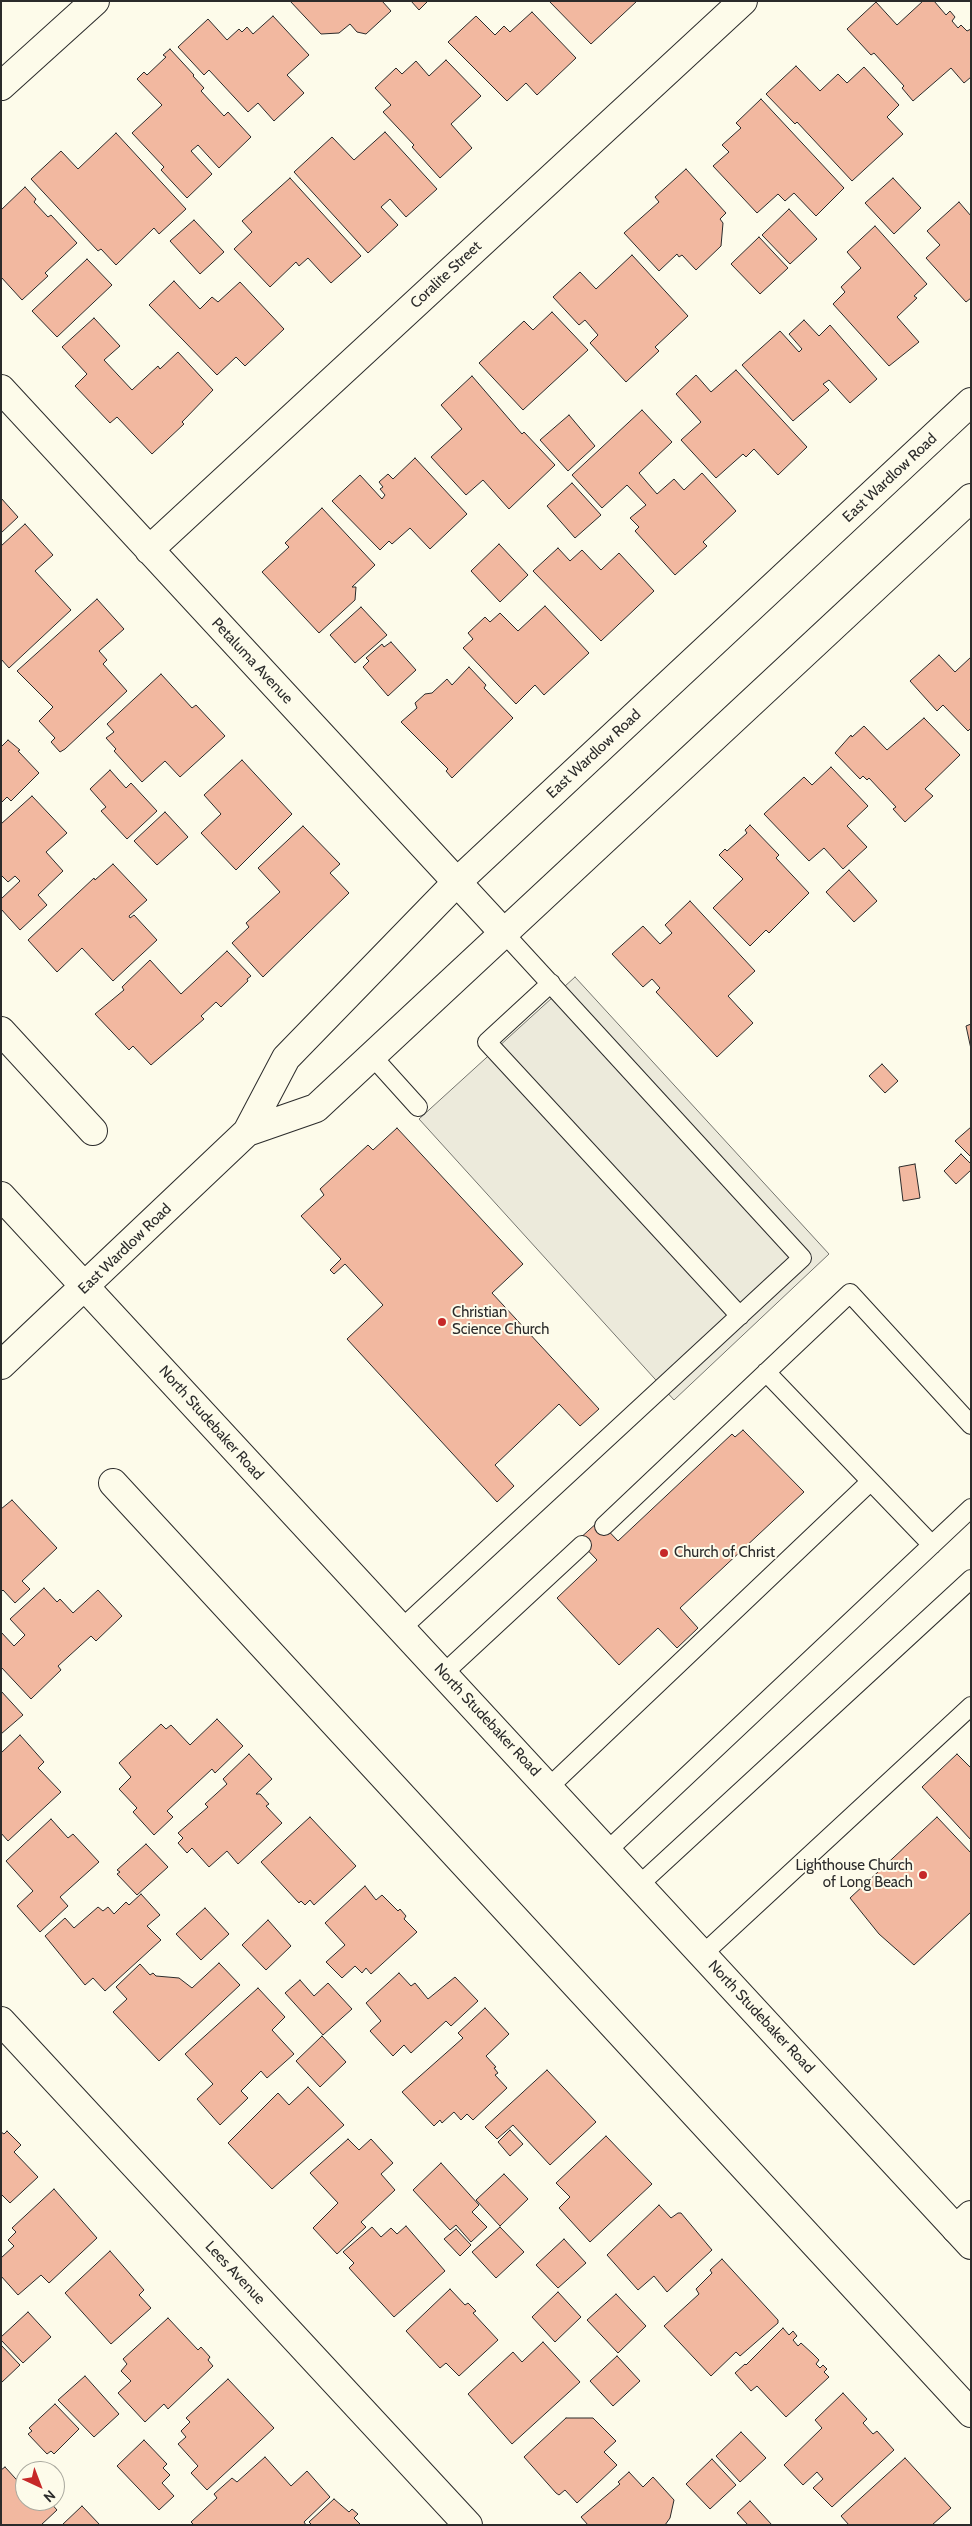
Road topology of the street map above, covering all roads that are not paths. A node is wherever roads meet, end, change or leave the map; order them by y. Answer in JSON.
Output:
{"nodes":[{"id":1,"x":95,"y":1,"type":"edge"},
{"id":2,"x":743,"y":1,"type":"edge"},
{"id":3,"x":1,"y":86,"type":"edge"},
{"id":4,"x":1,"y":390,"type":"edge"},
{"id":5,"x":971,"y":402,"type":"edge"},
{"id":6,"x":971,"y":498,"type":"edge"},
{"id":7,"x":148,"y":550,"type":"junction"},
{"id":8,"x":457,"y":882,"type":"junction"},
{"id":9,"x":504,"y":933,"type":"junction"},
{"id":10,"x":551,"y":983,"type":"junction"},
{"id":11,"x":1,"y":1032,"type":"edge"},
{"id":12,"x":372,"y":1056,"type":"junction"},
{"id":13,"x":418,"y":1106,"type":"dead end"},
{"id":14,"x":93,"y":1131,"type":"dead end"},
{"id":15,"x":247,"y":1132,"type":"junction"},
{"id":16,"x":1,"y":1196,"type":"edge"},
{"id":17,"x":86,"y":1287,"type":"junction"},
{"id":18,"x":740,"y":1316,"type":"junction"},
{"id":19,"x":1,"y":1365,"type":"edge"},
{"id":20,"x":766,"y":1372,"type":"junction"},
{"id":21,"x":971,"y":1425,"type":"edge"},
{"id":22,"x":870,"y":1482,"type":"junction"},
{"id":23,"x":113,"y":1483,"type":"dead end"},
{"id":24,"x":971,"y":1508,"type":"edge"},
{"id":25,"x":604,"y":1526,"type":"dead end"},
{"id":26,"x":582,"y":1545,"type":"dead end"},
{"id":27,"x":932,"y":1545,"type":"junction"},
{"id":28,"x":971,"y":1579,"type":"edge"},
{"id":29,"x":402,"y":1628,"type":"junction"},
{"id":30,"x":444,"y":1673,"type":"junction"},
{"id":31,"x":971,"y":1706,"type":"edge"},
{"id":32,"x":549,"y":1787,"type":"junction"},
{"id":33,"x":607,"y":1851,"type":"junction"},
{"id":34,"x":639,"y":1885,"type":"junction"},
{"id":35,"x":703,"y":1954,"type":"junction"},
{"id":36,"x":1,"y":2021,"type":"edge"},
{"id":37,"x":966,"y":2230,"type":"edge"},
{"id":38,"x":971,"y":2413,"type":"edge"},
{"id":39,"x":468,"y":2525,"type":"edge"}],
"edges":[{"from":1,"to":3,"type":"main road"},
{"from":2,"to":7,"type":"main road","name":"Coralite Street"},
{"from":4,"to":7,"type":"main road","name":"Petaluma Avenue"},
{"from":5,"to":8,"type":"main road","name":"East Wardlow Road"},
{"from":6,"to":9,"type":"main road","name":"East Wardlow Road"},
{"from":7,"to":8,"type":"main road","name":"Petaluma Avenue"},
{"from":8,"to":9,"type":"main road","name":"Petaluma Avenue"},
{"from":8,"to":15,"type":"main road","name":"East Wardlow Road"},
{"from":9,"to":10,"type":"lane"},
{"from":9,"to":12,"type":"main road","name":"East Wardlow Road"},
{"from":10,"to":18,"type":"lane"},
{"from":10,"to":18,"type":"lane"},
{"from":11,"to":14,"type":"main road"},
{"from":12,"to":13,"type":"lane"},
{"from":12,"to":15,"type":"main road","name":"East Wardlow Road"},
{"from":15,"to":17,"type":"main road","name":"East Wardlow Road"},
{"from":16,"to":17,"type":"main road","name":"North Studebaker Road"},
{"from":17,"to":19,"type":"main road","name":"East Wardlow Road"},
{"from":17,"to":29,"type":"main road","name":"North Studebaker Road"},
{"from":18,"to":29,"type":"lane"},
{"from":20,"to":21,"type":"lane"},
{"from":20,"to":22,"type":"lane"},
{"from":20,"to":25,"type":"lane"},
{"from":22,"to":27,"type":"lane"},
{"from":22,"to":32,"type":"lane"},
{"from":23,"to":38,"type":"main road"},
{"from":24,"to":27,"type":"lane"},
{"from":26,"to":30,"type":"lane"},
{"from":27,"to":33,"type":"lane"},
{"from":28,"to":34,"type":"lane"},
{"from":29,"to":30,"type":"main road","name":"North Studebaker Road"},
{"from":30,"to":32,"type":"main road","name":"North Studebaker Road"},
{"from":31,"to":35,"type":"lane"},
{"from":32,"to":33,"type":"main road","name":"North Studebaker Road"},
{"from":33,"to":34,"type":"main road","name":"North Studebaker Road"},
{"from":34,"to":35,"type":"main road","name":"North Studebaker Road"},
{"from":35,"to":37,"type":"main road","name":"North Studebaker Road"},
{"from":36,"to":39,"type":"main road","name":"Lees Avenue"}]}
